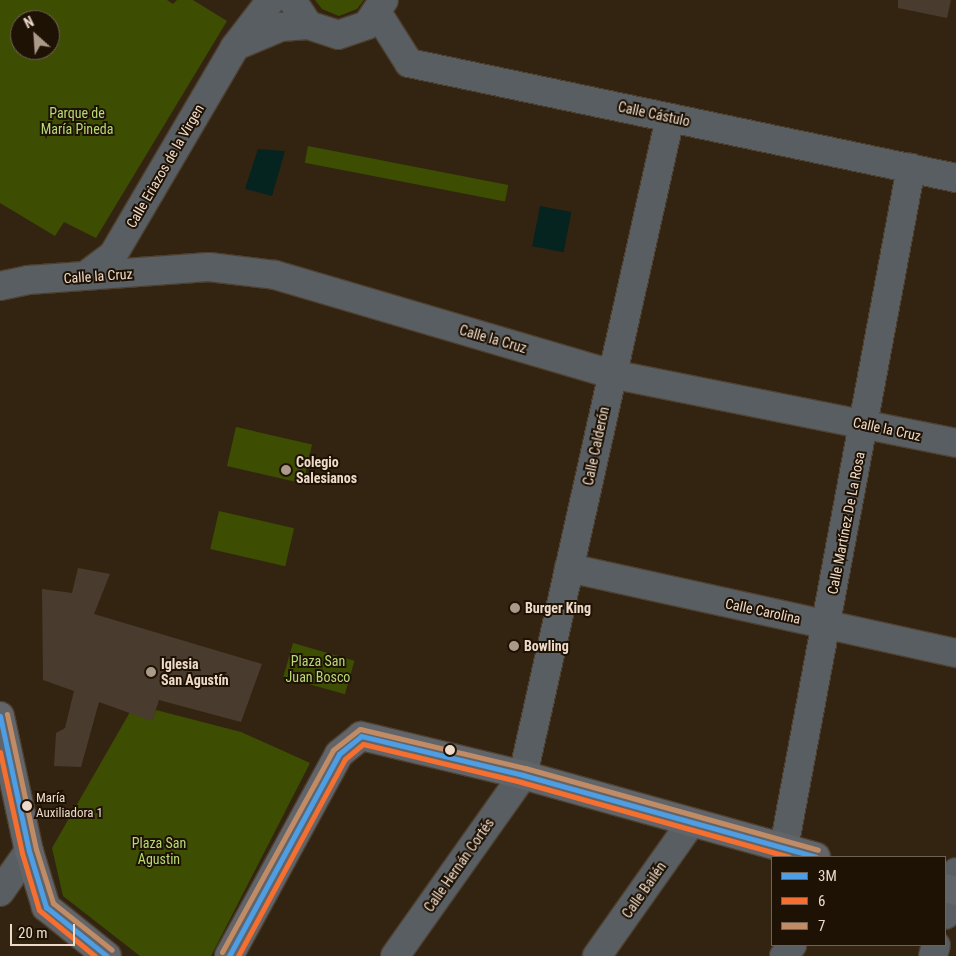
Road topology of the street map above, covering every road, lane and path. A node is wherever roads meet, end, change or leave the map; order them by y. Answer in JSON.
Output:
{"nodes":[{"id":1,"x":271,"y":0,"type":"edge"},
{"id":2,"x":292,"y":0,"type":"edge"},
{"id":3,"x":381,"y":7,"type":"edge"},
{"id":4,"x":308,"y":25,"type":"junction"},
{"id":5,"x":235,"y":47,"type":"junction"},
{"id":6,"x":670,"y":118,"type":"junction"},
{"id":7,"x":911,"y":168,"type":"junction"},
{"id":8,"x":956,"y":178,"type":"edge"},
{"id":9,"x":0,"y":275,"type":"edge"},
{"id":10,"x":86,"y":276,"type":"junction"},
{"id":11,"x":28,"y":280,"type":"junction"},
{"id":12,"x":0,"y":286,"type":"edge"},
{"id":13,"x":611,"y":374,"type":"junction"},
{"id":14,"x":865,"y":424,"type":"junction"},
{"id":15,"x":956,"y":443,"type":"edge"},
{"id":16,"x":569,"y":568,"type":"junction"},
{"id":17,"x":826,"y":625,"type":"junction"},
{"id":18,"x":956,"y":653,"type":"edge"},
{"id":19,"x":0,"y":716,"type":"edge"},
{"id":20,"x":523,"y":775,"type":"junction"},
{"id":21,"x":690,"y":824,"type":"junction"},
{"id":22,"x":784,"y":847,"type":"junction"},
{"id":23,"x":29,"y":851,"type":"junction"},
{"id":24,"x":813,"y":856,"type":"edge"},
{"id":25,"x":0,"y":892,"type":"edge"},
{"id":26,"x":107,"y":956,"type":"edge"},
{"id":27,"x":229,"y":956,"type":"edge"},
{"id":28,"x":395,"y":956,"type":"edge"},
{"id":29,"x":597,"y":956,"type":"edge"}],
"edges":[{"from":1,"to":5,"type":"street","name":"Calle Eriazos de la Virgen"},
{"from":2,"to":4,"type":"street"},
{"from":3,"to":4,"type":"street"},
{"from":3,"to":6,"type":"street","name":"Calle Cástulo"},
{"from":4,"to":5,"type":"street"},
{"from":5,"to":10,"type":"street","name":"Calle Eriazos de la Virgen"},
{"from":6,"to":7,"type":"street","name":"Calle Cástulo"},
{"from":6,"to":13,"type":"street","name":"Calle Calderón"},
{"from":7,"to":8,"type":"street","name":"Calle Cástulo"},
{"from":7,"to":14,"type":"street","name":"Calle Martínez De La Rosa"},
{"from":9,"to":11,"type":"street","name":"Calle la Cruz"},
{"from":10,"to":11,"type":"street","name":"Calle la Cruz"},
{"from":10,"to":13,"type":"street","name":"Calle la Cruz"},
{"from":11,"to":12,"type":"street","name":"Calle la Cruz"},
{"from":13,"to":14,"type":"street","name":"Calle la Cruz"},
{"from":13,"to":16,"type":"street","name":"Calle Calderón"},
{"from":14,"to":15,"type":"street","name":"Calle la Cruz"},
{"from":14,"to":17,"type":"street","name":"Calle Martínez De La Rosa"},
{"from":16,"to":17,"type":"street","name":"Calle Carolina"},
{"from":16,"to":20,"type":"street","name":"Calle Calderón"},
{"from":17,"to":18,"type":"street","name":"Calle Carolina"},
{"from":17,"to":22,"type":"street","name":"Calle Martínez De La Rosa"},
{"from":19,"to":23,"type":"main road"},
{"from":20,"to":21,"type":"main road"},
{"from":20,"to":27,"type":"main road"},
{"from":20,"to":28,"type":"street","name":"Calle Hernán Cortés"},
{"from":21,"to":22,"type":"main road"},
{"from":21,"to":29,"type":"street","name":"Calle Bailén"},
{"from":22,"to":24,"type":"main road"},
{"from":23,"to":25,"type":"street"},
{"from":23,"to":26,"type":"main road"}]}
